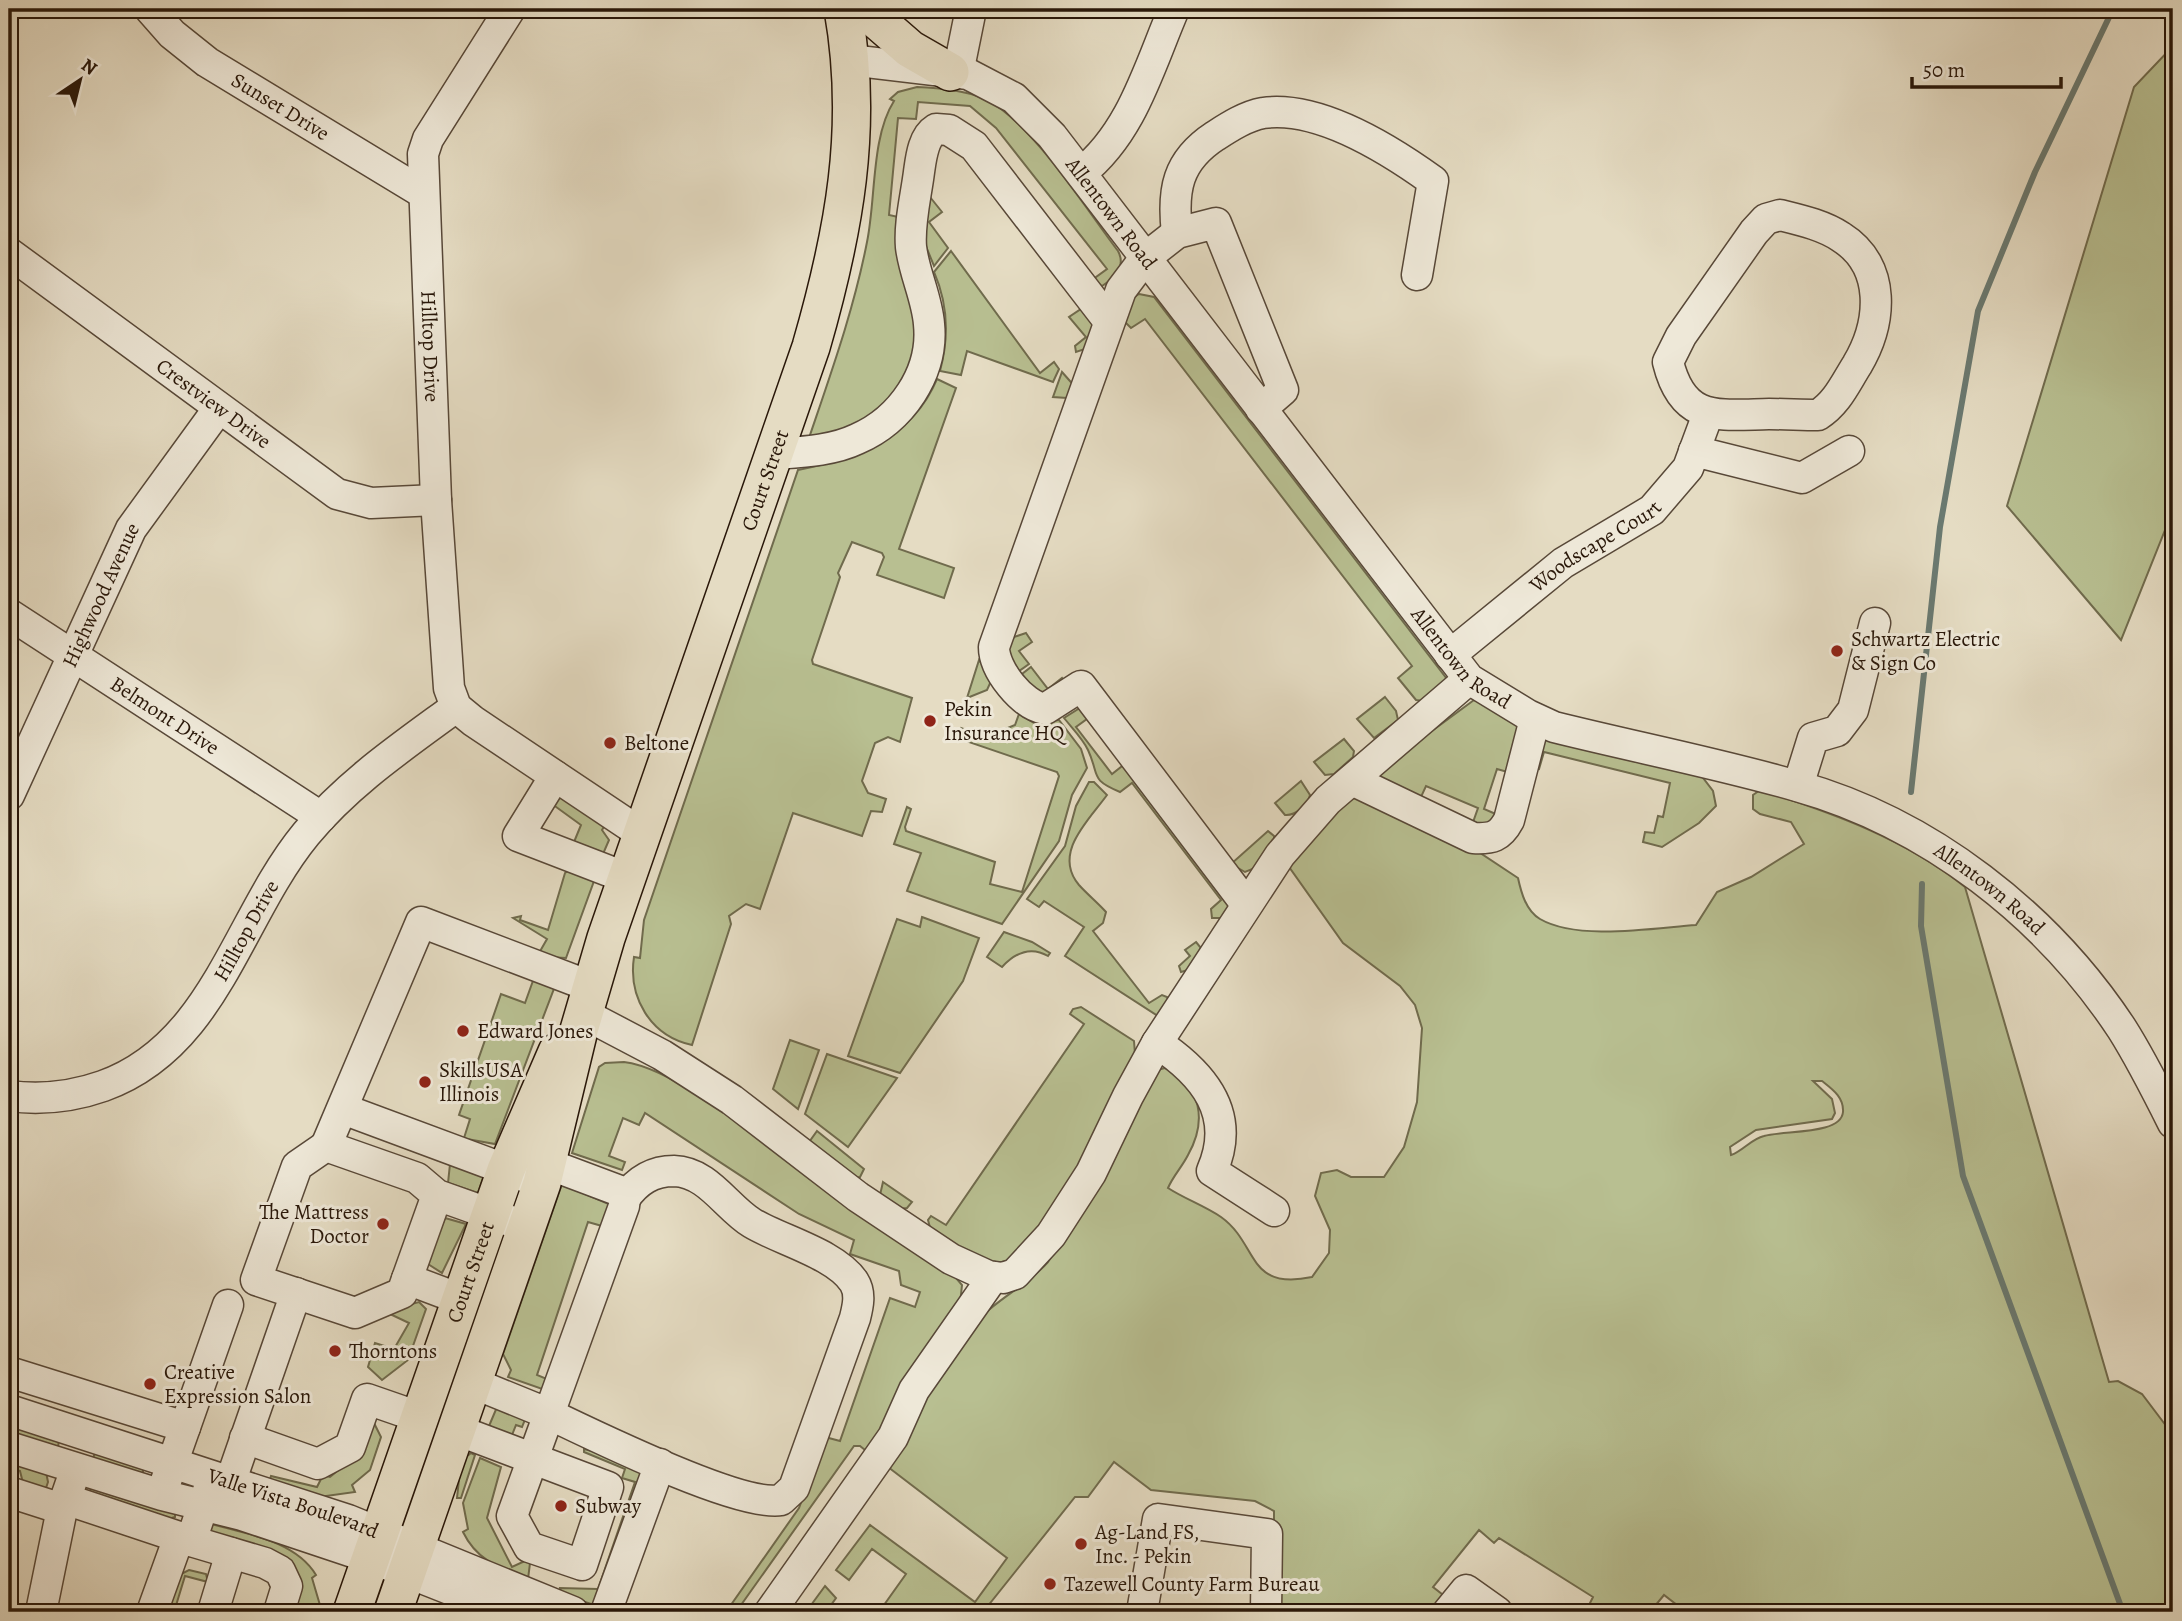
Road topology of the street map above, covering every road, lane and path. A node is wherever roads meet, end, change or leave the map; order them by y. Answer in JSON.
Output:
{"nodes":[{"id":1,"x":150,"y":9,"type":"edge"},
{"id":2,"x":510,"y":9,"type":"edge"},
{"id":3,"x":843,"y":9,"type":"edge"},
{"id":4,"x":864,"y":9,"type":"edge"},
{"id":5,"x":971,"y":9,"type":"edge"},
{"id":6,"x":1174,"y":9,"type":"edge"},
{"id":7,"x":850,"y":60,"type":"junction"},
{"id":8,"x":954,"y":72,"type":"junction"},
{"id":9,"x":1081,"y":173,"type":"junction"},
{"id":10,"x":423,"y":193,"type":"junction"},
{"id":11,"x":1177,"y":233,"type":"junction"},
{"id":12,"x":9,"y":253,"type":"edge"},
{"id":13,"x":1145,"y":258,"type":"junction"},
{"id":14,"x":1418,"y":275,"type":"dead end"},
{"id":15,"x":1108,"y":320,"type":"junction"},
{"id":16,"x":219,"y":408,"type":"junction"},
{"id":17,"x":1261,"y":409,"type":"junction"},
{"id":18,"x":1708,"y":414,"type":"junction"},
{"id":19,"x":1694,"y":451,"type":"junction"},
{"id":20,"x":1849,"y":451,"type":"dead end"},
{"id":21,"x":774,"y":454,"type":"junction"},
{"id":22,"x":436,"y":500,"type":"junction"},
{"id":23,"x":9,"y":614,"type":"edge"},
{"id":24,"x":1875,"y":623,"type":"dead end"},
{"id":25,"x":72,"y":655,"type":"junction"},
{"id":26,"x":1450,"y":655,"type":"junction"},
{"id":27,"x":1469,"y":679,"type":"junction"},
{"id":28,"x":456,"y":707,"type":"junction"},
{"id":29,"x":1535,"y":719,"type":"junction"},
{"id":30,"x":555,"y":776,"type":"junction"},
{"id":31,"x":1352,"y":780,"type":"junction"},
{"id":32,"x":1798,"y":786,"type":"junction"},
{"id":33,"x":9,"y":795,"type":"edge"},
{"id":34,"x":321,"y":817,"type":"junction"},
{"id":35,"x":642,"y":834,"type":"junction"},
{"id":36,"x":627,"y":878,"type":"junction"},
{"id":37,"x":1247,"y":904,"type":"junction"},
{"id":38,"x":587,"y":995,"type":"junction"},
{"id":39,"x":1157,"y":1043,"type":"junction"},
{"id":40,"x":9,"y":1096,"type":"edge"},
{"id":41,"x":343,"y":1109,"type":"junction"},
{"id":42,"x":2173,"y":1123,"type":"edge"},
{"id":43,"x":326,"y":1146,"type":"junction"},
{"id":44,"x":506,"y":1170,"type":"junction"},
{"id":45,"x":545,"y":1174,"type":"junction"},
{"id":46,"x":437,"y":1195,"type":"junction"},
{"id":47,"x":625,"y":1198,"type":"junction"},
{"id":48,"x":1274,"y":1211,"type":"dead end"},
{"id":49,"x":490,"y":1214,"type":"junction"},
{"id":50,"x":527,"y":1227,"type":"junction"},
{"id":51,"x":993,"y":1277,"type":"junction"},
{"id":52,"x":404,"y":1286,"type":"junction"},
{"id":53,"x":296,"y":1293,"type":"junction"},
{"id":54,"x":460,"y":1299,"type":"junction"},
{"id":55,"x":228,"y":1305,"type":"dead end"},
{"id":56,"x":9,"y":1372,"type":"edge"},
{"id":57,"x":473,"y":1383,"type":"junction"},
{"id":58,"x":9,"y":1410,"type":"edge"},
{"id":59,"x":549,"y":1414,"type":"junction"},
{"id":60,"x":419,"y":1417,"type":"junction"},
{"id":61,"x":185,"y":1427,"type":"junction"},
{"id":62,"x":457,"y":1430,"type":"junction"},
{"id":63,"x":86,"y":1435,"type":"junction"},
{"id":64,"x":246,"y":1438,"type":"junction"},
{"id":65,"x":9,"y":1447,"type":"edge"},
{"id":66,"x":172,"y":1464,"type":"junction"},
{"id":67,"x":660,"y":1464,"type":"junction"},
{"id":68,"x":530,"y":1467,"type":"junction"},
{"id":69,"x":76,"y":1468,"type":"junction"},
{"id":70,"x":215,"y":1489,"type":"junction"},
{"id":71,"x":9,"y":1492,"type":"edge"},
{"id":72,"x":162,"y":1495,"type":"junction"},
{"id":73,"x":64,"y":1504,"type":"junction"},
{"id":74,"x":185,"y":1539,"type":"junction"},
{"id":75,"x":231,"y":1553,"type":"junction"},
{"id":76,"x":393,"y":1554,"type":"junction"},
{"id":77,"x":565,"y":1560,"type":"junction"},
{"id":78,"x":162,"y":1598,"type":"edge"},
{"id":79,"x":535,"y":1609,"type":"edge"},
{"id":80,"x":41,"y":1612,"type":"edge"},
{"id":81,"x":152,"y":1612,"type":"edge"},
{"id":82,"x":213,"y":1612,"type":"edge"},
{"id":83,"x":279,"y":1612,"type":"edge"},
{"id":84,"x":352,"y":1612,"type":"edge"},
{"id":85,"x":393,"y":1612,"type":"edge"},
{"id":86,"x":573,"y":1612,"type":"edge"},
{"id":87,"x":606,"y":1612,"type":"edge"},
{"id":88,"x":770,"y":1612,"type":"edge"},
{"id":89,"x":1142,"y":1612,"type":"edge"},
{"id":90,"x":1266,"y":1612,"type":"edge"},
{"id":91,"x":1448,"y":1612,"type":"edge"},
{"id":92,"x":1497,"y":1612,"type":"edge"}],
"edges":[{"from":1,"to":10,"type":"street","name":"Sunset Drive"},
{"from":2,"to":10,"type":"street","name":"Hilltop Drive"},
{"from":3,"to":7,"type":"main road","name":"Court Street"},
{"from":4,"to":8,"type":"main road"},
{"from":5,"to":8,"type":"street"},
{"from":6,"to":9,"type":"street"},
{"from":7,"to":8,"type":"street","name":"Allentown Road"},
{"from":7,"to":21,"type":"main road","name":"Court Street"},
{"from":8,"to":9,"type":"street","name":"Allentown Road"},
{"from":9,"to":13,"type":"street","name":"Allentown Road"},
{"from":10,"to":22,"type":"street","name":"Hilltop Drive"},
{"from":11,"to":13,"type":"street"},
{"from":11,"to":14,"type":"street"},
{"from":11,"to":17,"type":"street"},
{"from":12,"to":16,"type":"street","name":"Crestview Drive"},
{"from":13,"to":15,"type":"street"},
{"from":13,"to":17,"type":"street","name":"Allentown Road"},
{"from":15,"to":21,"type":"street"},
{"from":15,"to":37,"type":"street"},
{"from":16,"to":22,"type":"street","name":"Crestview Drive"},
{"from":16,"to":25,"type":"street","name":"Highwood Avenue"},
{"from":17,"to":26,"type":"street","name":"Allentown Road"},
{"from":18,"to":18,"type":"street"},
{"from":18,"to":19,"type":"street","name":"Woodscape Court"},
{"from":19,"to":20,"type":"street"},
{"from":19,"to":26,"type":"street","name":"Woodscape Court"},
{"from":21,"to":35,"type":"main road","name":"Court Street"},
{"from":22,"to":28,"type":"street","name":"Hilltop Drive"},
{"from":23,"to":25,"type":"street","name":"Belmont Drive"},
{"from":24,"to":32,"type":"street"},
{"from":25,"to":33,"type":"street","name":"Highwood Avenue"},
{"from":25,"to":34,"type":"street","name":"Belmont Drive"},
{"from":26,"to":27,"type":"street","name":"Allentown Road"},
{"from":27,"to":29,"type":"street","name":"Allentown Road"},
{"from":27,"to":31,"type":"street"},
{"from":28,"to":30,"type":"street"},
{"from":28,"to":34,"type":"street","name":"Hilltop Drive"},
{"from":29,"to":31,"type":"street"},
{"from":29,"to":32,"type":"street","name":"Allentown Road"},
{"from":30,"to":35,"type":"street"},
{"from":30,"to":36,"type":"street"},
{"from":31,"to":37,"type":"street"},
{"from":32,"to":42,"type":"street","name":"Allentown Road"},
{"from":34,"to":40,"type":"street","name":"Hilltop Drive"},
{"from":35,"to":36,"type":"main road","name":"Court Street"},
{"from":36,"to":38,"type":"main road","name":"Court Street"},
{"from":37,"to":39,"type":"street"},
{"from":38,"to":41,"type":"street"},
{"from":38,"to":44,"type":"main road","name":"Court Street"},
{"from":38,"to":45,"type":"main road","name":"Court Street"},
{"from":38,"to":51,"type":"street"},
{"from":39,"to":48,"type":"street"},
{"from":39,"to":51,"type":"street"},
{"from":41,"to":43,"type":"street"},
{"from":41,"to":44,"type":"street"},
{"from":43,"to":46,"type":"street"},
{"from":43,"to":53,"type":"street"},
{"from":44,"to":45,"type":"street"},
{"from":44,"to":49,"type":"main road","name":"Court Street"},
{"from":45,"to":47,"type":"street"},
{"from":45,"to":50,"type":"main road","name":"Court Street"},
{"from":46,"to":49,"type":"street"},
{"from":46,"to":52,"type":"street"},
{"from":47,"to":59,"type":"street"},
{"from":47,"to":67,"type":"street"},
{"from":49,"to":50,"type":"street"},
{"from":49,"to":54,"type":"main road","name":"Court Street"},
{"from":50,"to":57,"type":"main road","name":"Court Street"},
{"from":51,"to":88,"type":"street"},
{"from":52,"to":53,"type":"street"},
{"from":52,"to":54,"type":"street"},
{"from":53,"to":64,"type":"street"},
{"from":54,"to":60,"type":"main road","name":"Court Street"},
{"from":55,"to":61,"type":"street"},
{"from":56,"to":61,"type":"street"},
{"from":57,"to":59,"type":"street"},
{"from":57,"to":62,"type":"main road","name":"Court Street"},
{"from":58,"to":63,"type":"street","name":"Valle Vista Boulevard"},
{"from":59,"to":67,"type":"street"},
{"from":59,"to":68,"type":"street"},
{"from":60,"to":64,"type":"street"},
{"from":60,"to":76,"type":"main road","name":"Court Street"},
{"from":61,"to":66,"type":"street"},
{"from":62,"to":68,"type":"street"},
{"from":62,"to":76,"type":"main road","name":"Court Street"},
{"from":63,"to":66,"type":"street","name":"Valle Vista Boulevard"},
{"from":63,"to":69,"type":"street"},
{"from":64,"to":70,"type":"street"},
{"from":65,"to":69,"type":"street","name":"Valle Vista Boulevard"},
{"from":66,"to":70,"type":"street","name":"Valle Vista Boulevard"},
{"from":66,"to":72,"type":"street"},
{"from":67,"to":87,"type":"street"},
{"from":68,"to":77,"type":"street"},
{"from":68,"to":77,"type":"street"},
{"from":69,"to":72,"type":"street","name":"Valle Vista Boulevard"},
{"from":69,"to":73,"type":"street"},
{"from":70,"to":72,"type":"street","name":"Valle Vista Boulevard"},
{"from":70,"to":74,"type":"street"},
{"from":70,"to":76,"type":"street","name":"Valle Vista Boulevard"},
{"from":71,"to":73,"type":"street"},
{"from":73,"to":74,"type":"street"},
{"from":73,"to":80,"type":"street"},
{"from":74,"to":75,"type":"street"},
{"from":74,"to":78,"type":"street"},
{"from":75,"to":82,"type":"street"},
{"from":75,"to":83,"type":"street"},
{"from":76,"to":79,"type":"street","name":"Valle Vista Boulevard"},
{"from":76,"to":84,"type":"main road","name":"Court Street"},
{"from":76,"to":85,"type":"main road","name":"Court Street"},
{"from":77,"to":79,"type":"street"},
{"from":78,"to":81,"type":"street"},
{"from":79,"to":86,"type":"street","name":"Valle Vista Boulevard"},
{"from":89,"to":90,"type":"street"},
{"from":91,"to":92,"type":"street"}]}
